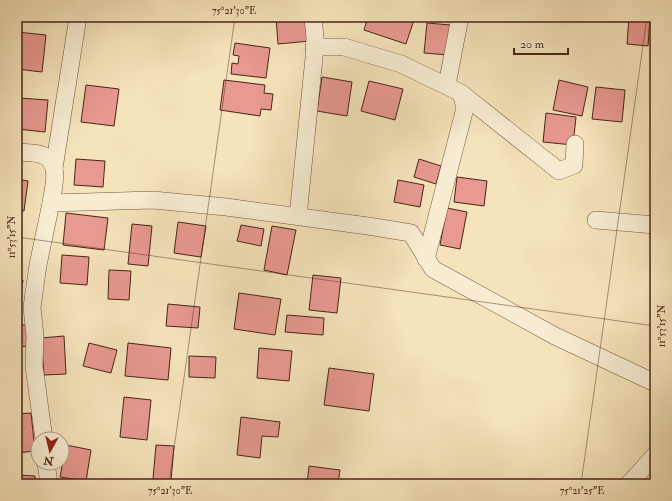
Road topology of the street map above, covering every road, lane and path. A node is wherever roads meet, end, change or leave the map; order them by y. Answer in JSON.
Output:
{"nodes":[{"id":1,"x":78,"y":17,"type":"edge"},
{"id":2,"x":313,"y":17,"type":"edge"},
{"id":3,"x":460,"y":17,"type":"edge"},
{"id":4,"x":314,"y":47,"type":"junction"},
{"id":5,"x":454,"y":89,"type":"junction"},
{"id":6,"x":575,"y":144,"type":"dead end"},
{"id":7,"x":17,"y":152,"type":"edge"},
{"id":8,"x":54,"y":168,"type":"junction"},
{"id":9,"x":51,"y":203,"type":"junction"},
{"id":10,"x":298,"y":216,"type":"junction"},
{"id":11,"x":596,"y":220,"type":"dead end"},
{"id":12,"x":655,"y":225,"type":"edge"},
{"id":13,"x":426,"y":259,"type":"junction"},
{"id":14,"x":655,"y":383,"type":"edge"},
{"id":15,"x":43,"y":431,"type":"edge"},
{"id":16,"x":655,"y":454,"type":"edge"},
{"id":17,"x":47,"y":471,"type":"edge"},
{"id":18,"x":49,"y":484,"type":"edge"},
{"id":19,"x":629,"y":484,"type":"edge"}],
"edges":[{"from":1,"to":8,"type":"street"},
{"from":2,"to":4,"type":"street"},
{"from":3,"to":5,"type":"street"},
{"from":4,"to":5,"type":"street"},
{"from":4,"to":10,"type":"street"},
{"from":5,"to":6,"type":"street"},
{"from":5,"to":13,"type":"street"},
{"from":7,"to":8,"type":"street"},
{"from":8,"to":9,"type":"street"},
{"from":9,"to":10,"type":"street"},
{"from":9,"to":15,"type":"street"},
{"from":10,"to":13,"type":"street"},
{"from":11,"to":12,"type":"street"},
{"from":13,"to":14,"type":"street"},
{"from":16,"to":19,"type":"street"},
{"from":17,"to":18,"type":"street"}]}
